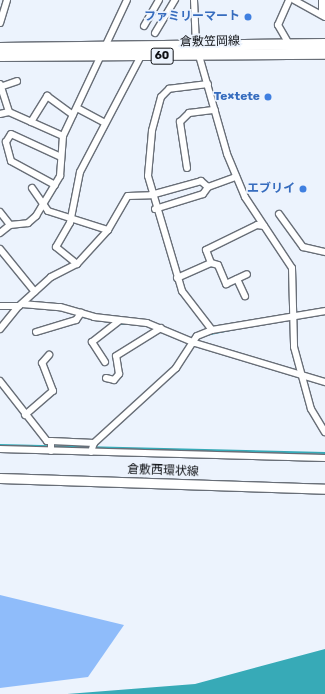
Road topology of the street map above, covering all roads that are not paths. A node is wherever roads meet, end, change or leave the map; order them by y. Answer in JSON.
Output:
{"nodes":[{"id":1,"x":7,"y":0,"type":"edge"},
{"id":2,"x":127,"y":0,"type":"edge"},
{"id":3,"x":159,"y":0,"type":"edge"},
{"id":4,"x":175,"y":0,"type":"edge"},
{"id":5,"x":194,"y":0,"type":"edge"},
{"id":6,"x":289,"y":0,"type":"edge"},
{"id":7,"x":294,"y":0,"type":"edge"},
{"id":8,"x":322,"y":0,"type":"edge"},
{"id":9,"x":323,"y":16,"type":"edge"},
{"id":10,"x":0,"y":23,"type":"edge"},
{"id":11,"x":144,"y":26,"type":"dead end"},
{"id":12,"x":155,"y":33,"type":"dead end"},
{"id":13,"x":289,"y":44,"type":"junction"},
{"id":14,"x":325,"y":44,"type":"edge"},
{"id":15,"x":196,"y":45,"type":"junction"},
{"id":16,"x":108,"y":46,"type":"junction"},
{"id":17,"x":0,"y":48,"type":"edge"},
{"id":18,"x":325,"y":54,"type":"edge"},
{"id":19,"x":0,"y":56,"type":"edge"},
{"id":20,"x":141,"y":56,"type":"junction"},
{"id":21,"x":201,"y":56,"type":"junction"},
{"id":22,"x":103,"y":57,"type":"junction"},
{"id":23,"x":17,"y":81,"type":"dead end"},
{"id":24,"x":208,"y":84,"type":"junction"},
{"id":25,"x":0,"y":86,"type":"edge"},
{"id":26,"x":77,"y":108,"type":"junction"},
{"id":27,"x":215,"y":110,"type":"junction"},
{"id":28,"x":10,"y":112,"type":"junction"},
{"id":29,"x":0,"y":114,"type":"edge"},
{"id":30,"x":73,"y":115,"type":"junction"},
{"id":31,"x":30,"y":122,"type":"junction"},
{"id":32,"x":103,"y":122,"type":"junction"},
{"id":33,"x":63,"y":136,"type":"junction"},
{"id":34,"x":61,"y":157,"type":"junction"},
{"id":35,"x":188,"y":168,"type":"dead end"},
{"id":36,"x":236,"y":177,"type":"junction"},
{"id":37,"x":55,"y":185,"type":"junction"},
{"id":38,"x":208,"y":187,"type":"junction"},
{"id":39,"x":32,"y":188,"type":"dead end"},
{"id":40,"x":151,"y":195,"type":"junction"},
{"id":41,"x":43,"y":206,"type":"junction"},
{"id":42,"x":155,"y":209,"type":"junction"},
{"id":43,"x":0,"y":212,"type":"edge"},
{"id":44,"x":279,"y":214,"type":"dead end"},
{"id":45,"x":70,"y":219,"type":"junction"},
{"id":46,"x":10,"y":225,"type":"junction"},
{"id":47,"x":264,"y":226,"type":"junction"},
{"id":48,"x":108,"y":230,"type":"junction"},
{"id":49,"x":0,"y":233,"type":"edge"},
{"id":50,"x":0,"y":249,"type":"edge"},
{"id":51,"x":325,"y":252,"type":"edge"},
{"id":52,"x":212,"y":263,"type":"junction"},
{"id":53,"x":77,"y":264,"type":"junction"},
{"id":54,"x":247,"y":274,"type":"dead end"},
{"id":55,"x":177,"y":278,"type":"junction"},
{"id":56,"x":237,"y":279,"type":"junction"},
{"id":57,"x":35,"y":292,"type":"junction"},
{"id":58,"x":245,"y":296,"type":"dead end"},
{"id":59,"x":20,"y":305,"type":"junction"},
{"id":60,"x":0,"y":306,"type":"edge"},
{"id":61,"x":325,"y":310,"type":"edge"},
{"id":62,"x":80,"y":315,"type":"junction"},
{"id":63,"x":294,"y":318,"type":"junction"},
{"id":64,"x":117,"y":323,"type":"junction"},
{"id":65,"x":0,"y":329,"type":"edge"},
{"id":66,"x":159,"y":329,"type":"junction"},
{"id":67,"x":212,"y":330,"type":"junction"},
{"id":68,"x":36,"y":332,"type":"dead end"},
{"id":69,"x":192,"y":341,"type":"junction"},
{"id":70,"x":49,"y":354,"type":"dead end"},
{"id":71,"x":106,"y":362,"type":"dead end"},
{"id":72,"x":300,"y":376,"type":"junction"},
{"id":73,"x":106,"y":378,"type":"dead end"},
{"id":74,"x":0,"y":381,"type":"edge"},
{"id":75,"x":325,"y":382,"type":"edge"},
{"id":76,"x":25,"y":415,"type":"junction"},
{"id":77,"x":325,"y":432,"type":"edge"},
{"id":78,"x":51,"y":446,"type":"junction"},
{"id":79,"x":92,"y":447,"type":"junction"},
{"id":80,"x":0,"y":449,"type":"edge"},
{"id":81,"x":325,"y":458,"type":"edge"},
{"id":82,"x":0,"y":478,"type":"edge"},
{"id":83,"x":325,"y":489,"type":"edge"}],
"edges":[{"from":1,"to":10,"type":"street"},
{"from":2,"to":16,"type":"street"},
{"from":3,"to":11,"type":"street"},
{"from":4,"to":12,"type":"street"},
{"from":5,"to":15,"type":"street"},
{"from":6,"to":13,"type":"street"},
{"from":7,"to":9,"type":"street"},
{"from":8,"to":9,"type":"street"},
{"from":13,"to":14,"type":"main road","name":"倉敷笠岡線","number":"60"},
{"from":13,"to":15,"type":"main road","name":"倉敷笠岡線","number":"60"},
{"from":15,"to":16,"type":"main road","name":"倉敷笠岡線","number":"60"},
{"from":15,"to":21,"type":"street"},
{"from":16,"to":17,"type":"main road","name":"倉敷笠岡線","number":"60"},
{"from":16,"to":22,"type":"street"},
{"from":18,"to":21,"type":"main road","name":"倉敷笠岡線","number":"60"},
{"from":19,"to":22,"type":"main road","name":"倉敷笠岡線","number":"60"},
{"from":20,"to":21,"type":"main road","name":"倉敷笠岡線","number":"60"},
{"from":20,"to":22,"type":"main road","name":"倉敷笠岡線","number":"60"},
{"from":20,"to":32,"type":"street"},
{"from":21,"to":24,"type":"street"},
{"from":22,"to":26,"type":"street"},
{"from":23,"to":25,"type":"street"},
{"from":24,"to":27,"type":"street"},
{"from":24,"to":40,"type":"street"},
{"from":25,"to":28,"type":"street"},
{"from":26,"to":30,"type":"street"},
{"from":26,"to":32,"type":"street"},
{"from":27,"to":35,"type":"street"},
{"from":27,"to":36,"type":"street"},
{"from":28,"to":29,"type":"street"},
{"from":28,"to":31,"type":"street"},
{"from":30,"to":31,"type":"street"},
{"from":30,"to":33,"type":"street"},
{"from":31,"to":33,"type":"street"},
{"from":32,"to":45,"type":"street"},
{"from":33,"to":34,"type":"street"},
{"from":34,"to":37,"type":"street"},
{"from":34,"to":37,"type":"street"},
{"from":36,"to":38,"type":"street"},
{"from":36,"to":47,"type":"street"},
{"from":37,"to":41,"type":"street"},
{"from":38,"to":40,"type":"street"},
{"from":38,"to":42,"type":"street"},
{"from":39,"to":41,"type":"street"},
{"from":40,"to":42,"type":"street"},
{"from":40,"to":48,"type":"street"},
{"from":41,"to":45,"type":"street"},
{"from":41,"to":46,"type":"street"},
{"from":42,"to":55,"type":"street"},
{"from":43,"to":46,"type":"street"},
{"from":44,"to":51,"type":"street"},
{"from":45,"to":48,"type":"street"},
{"from":45,"to":53,"type":"street"},
{"from":46,"to":49,"type":"street"},
{"from":47,"to":52,"type":"street"},
{"from":47,"to":63,"type":"street"},
{"from":48,"to":53,"type":"street"},
{"from":50,"to":57,"type":"street"},
{"from":52,"to":55,"type":"street"},
{"from":52,"to":56,"type":"street"},
{"from":53,"to":57,"type":"street"},
{"from":54,"to":56,"type":"street"},
{"from":55,"to":67,"type":"street"},
{"from":56,"to":58,"type":"street"},
{"from":57,"to":59,"type":"street"},
{"from":59,"to":60,"type":"street"},
{"from":59,"to":62,"type":"street"},
{"from":59,"to":65,"type":"street"},
{"from":61,"to":63,"type":"street"},
{"from":62,"to":64,"type":"street"},
{"from":62,"to":68,"type":"street"},
{"from":63,"to":67,"type":"street"},
{"from":63,"to":72,"type":"street"},
{"from":64,"to":66,"type":"street"},
{"from":64,"to":71,"type":"street"},
{"from":66,"to":69,"type":"street"},
{"from":66,"to":73,"type":"street"},
{"from":67,"to":69,"type":"street"},
{"from":69,"to":72,"type":"street"},
{"from":69,"to":79,"type":"street"},
{"from":70,"to":76,"type":"street"},
{"from":72,"to":75,"type":"street"},
{"from":72,"to":77,"type":"street"},
{"from":74,"to":76,"type":"street"},
{"from":76,"to":78,"type":"street"},
{"from":78,"to":79,"type":"street"},
{"from":78,"to":79,"type":"street"},
{"from":78,"to":80,"type":"street"},
{"from":79,"to":81,"type":"street"},
{"from":82,"to":83,"type":"main road","name":"倉敷西環状線"}]}
